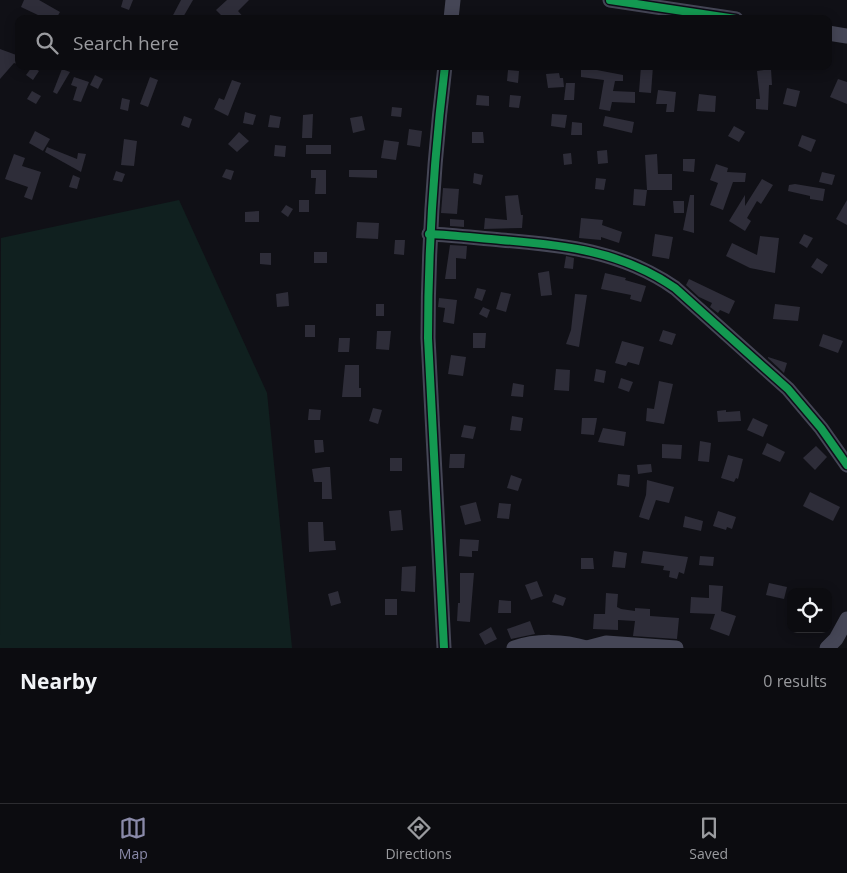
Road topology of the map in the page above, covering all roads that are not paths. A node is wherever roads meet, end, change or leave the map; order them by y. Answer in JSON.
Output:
{"nodes":[{"id":1,"x":453,"y":0,"type":"edge"},
{"id":2,"x":610,"y":0,"type":"edge"},
{"id":3,"x":451,"y":15,"type":"edge"},
{"id":4,"x":709,"y":15,"type":"edge"},
{"id":5,"x":832,"y":34,"type":"edge"},
{"id":6,"x":847,"y":36,"type":"edge"},
{"id":7,"x":445,"y":70,"type":"edge"},
{"id":8,"x":429,"y":234,"type":"junction"},
{"id":9,"x":847,"y":465,"type":"edge"},
{"id":10,"x":847,"y":619,"type":"edge"},
{"id":11,"x":444,"y":648,"type":"edge"},
{"id":12,"x":514,"y":648,"type":"edge"},
{"id":13,"x":587,"y":648,"type":"edge"},
{"id":14,"x":676,"y":648,"type":"edge"},
{"id":15,"x":827,"y":648,"type":"edge"}],
"edges":[{"from":1,"to":3,"type":"street"},
{"from":2,"to":4,"type":"street"},
{"from":5,"to":6,"type":"street"},
{"from":7,"to":8,"type":"street"},
{"from":8,"to":9,"type":"street"},
{"from":8,"to":11,"type":"street"},
{"from":10,"to":15,"type":"street"},
{"from":12,"to":13,"type":"street"},
{"from":13,"to":14,"type":"street"}]}
